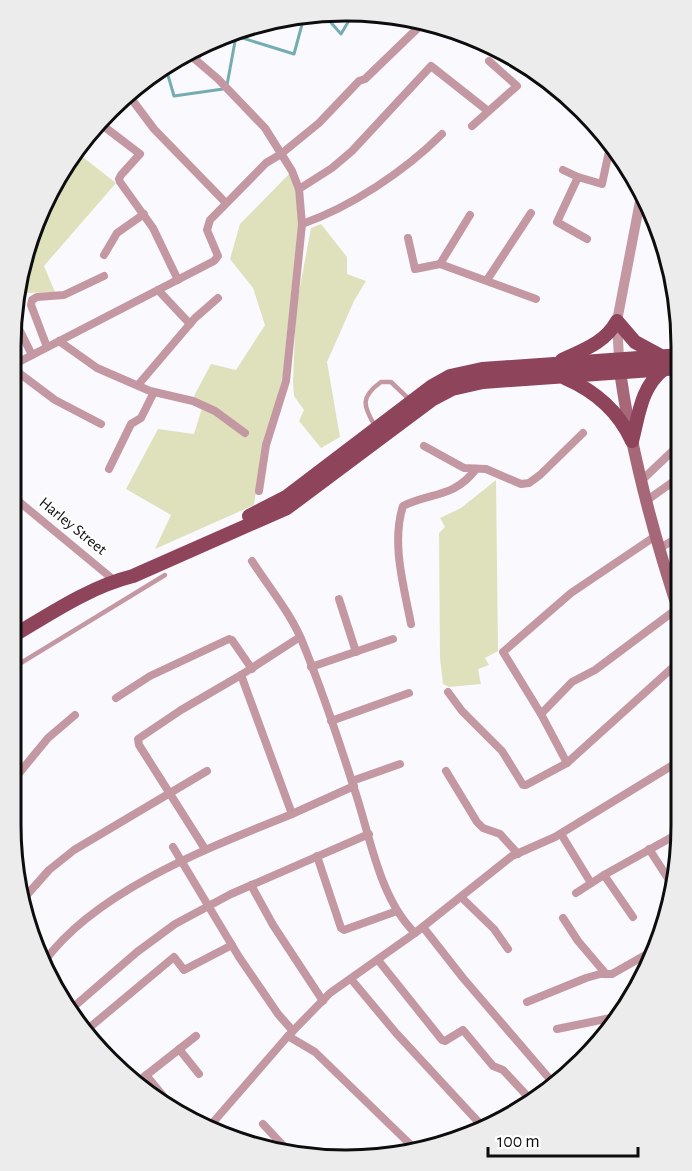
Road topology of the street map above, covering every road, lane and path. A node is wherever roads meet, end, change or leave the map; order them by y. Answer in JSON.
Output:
{"nodes":[{"id":1,"x":417,"y":29,"type":"edge"},
{"id":2,"x":195,"y":59,"type":"edge"},
{"id":3,"x":489,"y":62,"type":"dead end"},
{"id":4,"x":133,"y":101,"type":"edge"},
{"id":5,"x":488,"y":111,"type":"junction"},
{"id":6,"x":472,"y":126,"type":"dead end"},
{"id":7,"x":106,"y":128,"type":"edge"},
{"id":8,"x":442,"y":134,"type":"dead end"},
{"id":9,"x":281,"y":154,"type":"junction"},
{"id":10,"x":608,"y":154,"type":"edge"},
{"id":11,"x":563,"y":170,"type":"dead end"},
{"id":12,"x":578,"y":177,"type":"junction"},
{"id":13,"x":299,"y":189,"type":"junction"},
{"id":14,"x":225,"y":202,"type":"junction"},
{"id":15,"x":639,"y":206,"type":"edge"},
{"id":16,"x":531,"y":213,"type":"dead end"},
{"id":17,"x":144,"y":214,"type":"junction"},
{"id":18,"x":470,"y":215,"type":"dead end"},
{"id":19,"x":302,"y":224,"type":"junction"},
{"id":20,"x":408,"y":238,"type":"dead end"},
{"id":21,"x":587,"y":239,"type":"dead end"},
{"id":22,"x":104,"y":255,"type":"dead end"},
{"id":23,"x":440,"y":264,"type":"junction"},
{"id":24,"x":104,"y":276,"type":"dead end"},
{"id":25,"x":178,"y":280,"type":"junction"},
{"id":26,"x":487,"y":280,"type":"junction"},
{"id":27,"x":158,"y":290,"type":"junction"},
{"id":28,"x":218,"y":298,"type":"dead end"},
{"id":29,"x":536,"y":299,"type":"dead end"},
{"id":30,"x":616,"y":321,"type":"junction"},
{"id":31,"x":190,"y":324,"type":"junction"},
{"id":32,"x":22,"y":334,"type":"edge"},
{"id":33,"x":59,"y":341,"type":"junction"},
{"id":34,"x":47,"y":347,"type":"junction"},
{"id":35,"x":32,"y":355,"type":"junction"},
{"id":36,"x":671,"y":360,"type":"edge"},
{"id":37,"x":21,"y":361,"type":"edge"},
{"id":38,"x":664,"y":363,"type":"junction"},
{"id":39,"x":552,"y":364,"type":"junction"},
{"id":40,"x":671,"y":365,"type":"edge"},
{"id":41,"x":620,"y":366,"type":"junction"},
{"id":42,"x":21,"y":374,"type":"edge"},
{"id":43,"x":563,"y":376,"type":"junction"},
{"id":44,"x":138,"y":385,"type":"junction"},
{"id":45,"x":154,"y":392,"type":"junction"},
{"id":46,"x":411,"y":402,"type":"junction"},
{"id":47,"x":101,"y":424,"type":"dead end"},
{"id":48,"x":384,"y":427,"type":"junction"},
{"id":49,"x":583,"y":433,"type":"dead end"},
{"id":50,"x":245,"y":434,"type":"dead end"},
{"id":51,"x":632,"y":441,"type":"junction"},
{"id":52,"x":424,"y":446,"type":"dead end"},
{"id":53,"x":671,"y":452,"type":"edge"},
{"id":54,"x":109,"y":469,"type":"dead end"},
{"id":55,"x":476,"y":469,"type":"junction"},
{"id":56,"x":642,"y":480,"type":"junction"},
{"id":57,"x":671,"y":483,"type":"edge"},
{"id":58,"x":259,"y":491,"type":"dead end"},
{"id":59,"x":646,"y":501,"type":"junction"},
{"id":60,"x":21,"y":503,"type":"edge"},
{"id":61,"x":671,"y":539,"type":"edge"},
{"id":62,"x":656,"y":543,"type":"junction"},
{"id":63,"x":252,"y":561,"type":"dead end"},
{"id":64,"x":165,"y":575,"type":"dead end"},
{"id":65,"x":115,"y":581,"type":"junction"},
{"id":66,"x":671,"y":589,"type":"edge"},
{"id":67,"x":339,"y":599,"type":"dead end"},
{"id":68,"x":671,"y":618,"type":"edge"},
{"id":69,"x":411,"y":624,"type":"dead end"},
{"id":70,"x":21,"y":631,"type":"edge"},
{"id":71,"x":300,"y":637,"type":"junction"},
{"id":72,"x":393,"y":639,"type":"dead end"},
{"id":73,"x":356,"y":652,"type":"junction"},
{"id":74,"x":21,"y":663,"type":"edge"},
{"id":75,"x":311,"y":667,"type":"junction"},
{"id":76,"x":252,"y":669,"type":"junction"},
{"id":77,"x":671,"y":669,"type":"edge"},
{"id":78,"x":241,"y":675,"type":"junction"},
{"id":79,"x":448,"y":692,"type":"dead end"},
{"id":80,"x":409,"y":693,"type":"dead end"},
{"id":81,"x":116,"y":698,"type":"dead end"},
{"id":82,"x":541,"y":714,"type":"junction"},
{"id":83,"x":75,"y":715,"type":"dead end"},
{"id":84,"x":331,"y":721,"type":"junction"},
{"id":85,"x":400,"y":764,"type":"dead end"},
{"id":86,"x":567,"y":764,"type":"junction"},
{"id":87,"x":671,"y":766,"type":"edge"},
{"id":88,"x":21,"y":770,"type":"edge"},
{"id":89,"x":207,"y":771,"type":"dead end"},
{"id":90,"x":446,"y":771,"type":"dead end"},
{"id":91,"x":353,"y":784,"type":"junction"},
{"id":92,"x":170,"y":794,"type":"junction"},
{"id":93,"x":292,"y":814,"type":"junction"},
{"id":94,"x":369,"y":834,"type":"junction"},
{"id":95,"x":561,"y":834,"type":"junction"},
{"id":96,"x":670,"y":837,"type":"edge"},
{"id":97,"x":173,"y":847,"type":"dead end"},
{"id":98,"x":205,"y":849,"type":"junction"},
{"id":99,"x":649,"y":849,"type":"junction"},
{"id":100,"x":518,"y":854,"type":"junction"},
{"id":101,"x":317,"y":856,"type":"junction"},
{"id":102,"x":181,"y":862,"type":"junction"},
{"id":103,"x":604,"y":875,"type":"junction"},
{"id":104,"x":667,"y":876,"type":"edge"},
{"id":105,"x":591,"y":884,"type":"junction"},
{"id":106,"x":251,"y":885,"type":"junction"},
{"id":107,"x":28,"y":893,"type":"edge"},
{"id":108,"x":576,"y":893,"type":"dead end"},
{"id":109,"x":461,"y":897,"type":"junction"},
{"id":110,"x":208,"y":906,"type":"junction"},
{"id":111,"x":397,"y":911,"type":"junction"},
{"id":112,"x":633,"y":917,"type":"dead end"},
{"id":113,"x":563,"y":918,"type":"dead end"},
{"id":114,"x":419,"y":930,"type":"junction"},
{"id":115,"x":232,"y":945,"type":"junction"},
{"id":116,"x":508,"y":949,"type":"dead end"},
{"id":117,"x":49,"y":956,"type":"edge"},
{"id":118,"x":643,"y":957,"type":"edge"},
{"id":119,"x":378,"y":960,"type":"junction"},
{"id":120,"x":606,"y":974,"type":"junction"},
{"id":121,"x":351,"y":979,"type":"junction"},
{"id":122,"x":323,"y":1001,"type":"junction"},
{"id":123,"x":527,"y":1002,"type":"dead end"},
{"id":124,"x":76,"y":1005,"type":"edge"},
{"id":125,"x":603,"y":1025,"type":"edge"},
{"id":126,"x":91,"y":1026,"type":"edge"},
{"id":127,"x":557,"y":1029,"type":"dead end"},
{"id":128,"x":291,"y":1033,"type":"junction"},
{"id":129,"x":196,"y":1036,"type":"dead end"},
{"id":130,"x":179,"y":1049,"type":"junction"},
{"id":131,"x":199,"y":1074,"type":"dead end"},
{"id":132,"x":146,"y":1075,"type":"junction"},
{"id":133,"x":548,"y":1077,"type":"dead end"},
{"id":134,"x":142,"y":1078,"type":"edge"},
{"id":135,"x":159,"y":1091,"type":"edge"},
{"id":136,"x":527,"y":1095,"type":"edge"},
{"id":137,"x":214,"y":1121,"type":"edge"},
{"id":138,"x":478,"y":1121,"type":"edge"},
{"id":139,"x":262,"y":1124,"type":"dead end"},
{"id":140,"x":281,"y":1143,"type":"edge"},
{"id":141,"x":410,"y":1144,"type":"edge"}],
"edges":[{"from":1,"to":9,"type":"street"},
{"from":2,"to":9,"type":"street"},
{"from":3,"to":5,"type":"street"},
{"from":4,"to":14,"type":"street"},
{"from":5,"to":6,"type":"street"},
{"from":5,"to":13,"type":"street"},
{"from":7,"to":17,"type":"street"},
{"from":8,"to":19,"type":"street"},
{"from":9,"to":13,"type":"street"},
{"from":9,"to":14,"type":"street"},
{"from":10,"to":12,"type":"street"},
{"from":11,"to":12,"type":"street"},
{"from":12,"to":21,"type":"street"},
{"from":13,"to":19,"type":"street"},
{"from":14,"to":25,"type":"street"},
{"from":15,"to":30,"type":"street"},
{"from":16,"to":26,"type":"street"},
{"from":17,"to":22,"type":"street"},
{"from":17,"to":25,"type":"street"},
{"from":18,"to":23,"type":"street"},
{"from":19,"to":58,"type":"street"},
{"from":20,"to":23,"type":"street"},
{"from":23,"to":26,"type":"street"},
{"from":24,"to":34,"type":"street"},
{"from":25,"to":27,"type":"street"},
{"from":26,"to":29,"type":"street"},
{"from":27,"to":31,"type":"street"},
{"from":27,"to":33,"type":"street"},
{"from":28,"to":31,"type":"street"},
{"from":30,"to":38,"type":"main road"},
{"from":30,"to":39,"type":"main road"},
{"from":30,"to":41,"type":"street"},
{"from":31,"to":44,"type":"street"},
{"from":32,"to":35,"type":"street"},
{"from":33,"to":34,"type":"street"},
{"from":33,"to":44,"type":"street"},
{"from":34,"to":35,"type":"street"},
{"from":35,"to":37,"type":"street"},
{"from":36,"to":38,"type":"main road"},
{"from":38,"to":40,"type":"main road"},
{"from":38,"to":41,"type":"main road"},
{"from":38,"to":51,"type":"main road"},
{"from":39,"to":41,"type":"main road"},
{"from":39,"to":46,"type":"main road"},
{"from":41,"to":43,"type":"main road"},
{"from":41,"to":51,"type":"main road"},
{"from":42,"to":47,"type":"street"},
{"from":43,"to":48,"type":"main road"},
{"from":43,"to":51,"type":"main road"},
{"from":44,"to":45,"type":"street"},
{"from":45,"to":50,"type":"street"},
{"from":45,"to":54,"type":"street"},
{"from":46,"to":48,"type":"main road"},
{"from":46,"to":48,"type":"lane"},
{"from":48,"to":65,"type":"main road"},
{"from":49,"to":55,"type":"street"},
{"from":51,"to":56,"type":"main road"},
{"from":52,"to":55,"type":"street"},
{"from":53,"to":56,"type":"street"},
{"from":55,"to":69,"type":"street"},
{"from":56,"to":59,"type":"main road"},
{"from":57,"to":59,"type":"street"},
{"from":59,"to":62,"type":"main road"},
{"from":60,"to":65,"type":"street","name":"Harley Street"},
{"from":61,"to":62,"type":"street"},
{"from":62,"to":66,"type":"main road"},
{"from":62,"to":82,"type":"street"},
{"from":63,"to":71,"type":"street"},
{"from":64,"to":74,"type":"lane"},
{"from":65,"to":70,"type":"main road"},
{"from":67,"to":73,"type":"street"},
{"from":68,"to":82,"type":"street"},
{"from":71,"to":75,"type":"street"},
{"from":71,"to":76,"type":"street"},
{"from":72,"to":73,"type":"street"},
{"from":73,"to":75,"type":"street"},
{"from":75,"to":84,"type":"street"},
{"from":76,"to":78,"type":"street"},
{"from":76,"to":81,"type":"street"},
{"from":77,"to":86,"type":"street"},
{"from":78,"to":92,"type":"street"},
{"from":78,"to":93,"type":"street"},
{"from":79,"to":86,"type":"street"},
{"from":80,"to":84,"type":"street"},
{"from":82,"to":86,"type":"street"},
{"from":83,"to":88,"type":"street"},
{"from":84,"to":91,"type":"street"},
{"from":85,"to":91,"type":"street"},
{"from":87,"to":95,"type":"street"},
{"from":89,"to":92,"type":"street"},
{"from":90,"to":100,"type":"street"},
{"from":91,"to":93,"type":"street"},
{"from":91,"to":94,"type":"street"},
{"from":92,"to":98,"type":"street"},
{"from":92,"to":107,"type":"street"},
{"from":93,"to":98,"type":"street"},
{"from":94,"to":101,"type":"street"},
{"from":94,"to":111,"type":"street"},
{"from":95,"to":100,"type":"street"},
{"from":95,"to":105,"type":"street"},
{"from":96,"to":99,"type":"street"},
{"from":97,"to":102,"type":"street"},
{"from":98,"to":102,"type":"street"},
{"from":99,"to":103,"type":"street"},
{"from":99,"to":104,"type":"street"},
{"from":100,"to":109,"type":"street"},
{"from":101,"to":106,"type":"street"},
{"from":101,"to":111,"type":"street"},
{"from":102,"to":110,"type":"street"},
{"from":102,"to":117,"type":"street"},
{"from":103,"to":105,"type":"street"},
{"from":103,"to":112,"type":"street"},
{"from":105,"to":108,"type":"street"},
{"from":106,"to":110,"type":"street"},
{"from":106,"to":122,"type":"street"},
{"from":109,"to":114,"type":"street"},
{"from":109,"to":116,"type":"street"},
{"from":110,"to":115,"type":"street"},
{"from":110,"to":124,"type":"street"},
{"from":111,"to":114,"type":"street"},
{"from":113,"to":120,"type":"street"},
{"from":114,"to":119,"type":"street"},
{"from":114,"to":133,"type":"street"},
{"from":115,"to":126,"type":"street"},
{"from":115,"to":128,"type":"street"},
{"from":118,"to":120,"type":"street"},
{"from":119,"to":121,"type":"street"},
{"from":119,"to":136,"type":"street"},
{"from":120,"to":123,"type":"street"},
{"from":121,"to":122,"type":"street"},
{"from":121,"to":138,"type":"street"},
{"from":122,"to":128,"type":"street"},
{"from":125,"to":127,"type":"street"},
{"from":128,"to":137,"type":"street"},
{"from":128,"to":141,"type":"street"},
{"from":129,"to":130,"type":"street"},
{"from":130,"to":131,"type":"street"},
{"from":130,"to":132,"type":"street"},
{"from":132,"to":134,"type":"street"},
{"from":132,"to":135,"type":"street"},
{"from":139,"to":140,"type":"street"}]}
